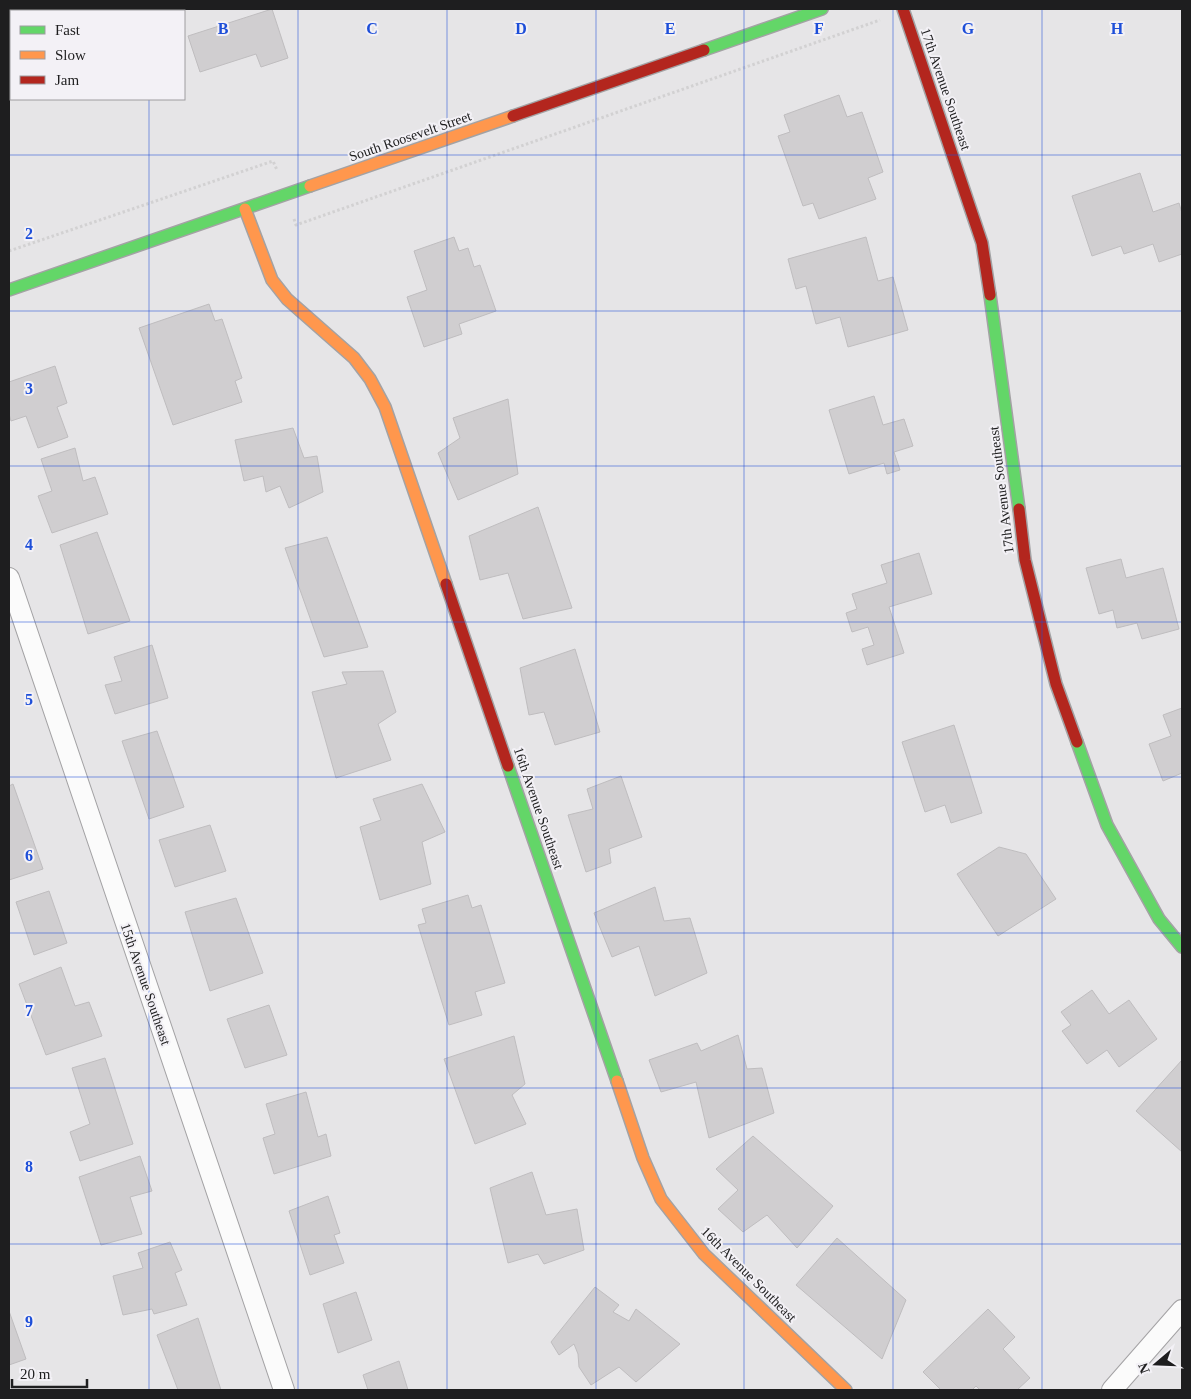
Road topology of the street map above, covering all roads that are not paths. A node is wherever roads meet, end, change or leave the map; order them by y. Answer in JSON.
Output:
{"nodes":[{"id":1,"x":822,"y":9,"type":"edge"},
{"id":2,"x":903,"y":9,"type":"edge"},
{"id":3,"x":245,"y":209,"type":"junction"},
{"id":4,"x":9,"y":290,"type":"edge"},
{"id":5,"x":9,"y":578,"type":"edge"},
{"id":6,"x":1182,"y":947,"type":"edge"},
{"id":7,"x":1179,"y":1321,"type":"edge"},
{"id":8,"x":284,"y":1390,"type":"edge"},
{"id":9,"x":846,"y":1390,"type":"edge"},
{"id":10,"x":1112,"y":1390,"type":"edge"}],
"edges":[{"from":1,"to":3,"type":"street","name":"South Roosevelt Street"},
{"from":2,"to":6,"type":"street","name":"17th Avenue Southeast"},
{"from":3,"to":4,"type":"street","name":"South Roosevelt Street"},
{"from":3,"to":9,"type":"street","name":"16th Avenue Southeast"},
{"from":5,"to":8,"type":"street","name":"15th Avenue Southeast"},
{"from":7,"to":10,"type":"street"}]}
